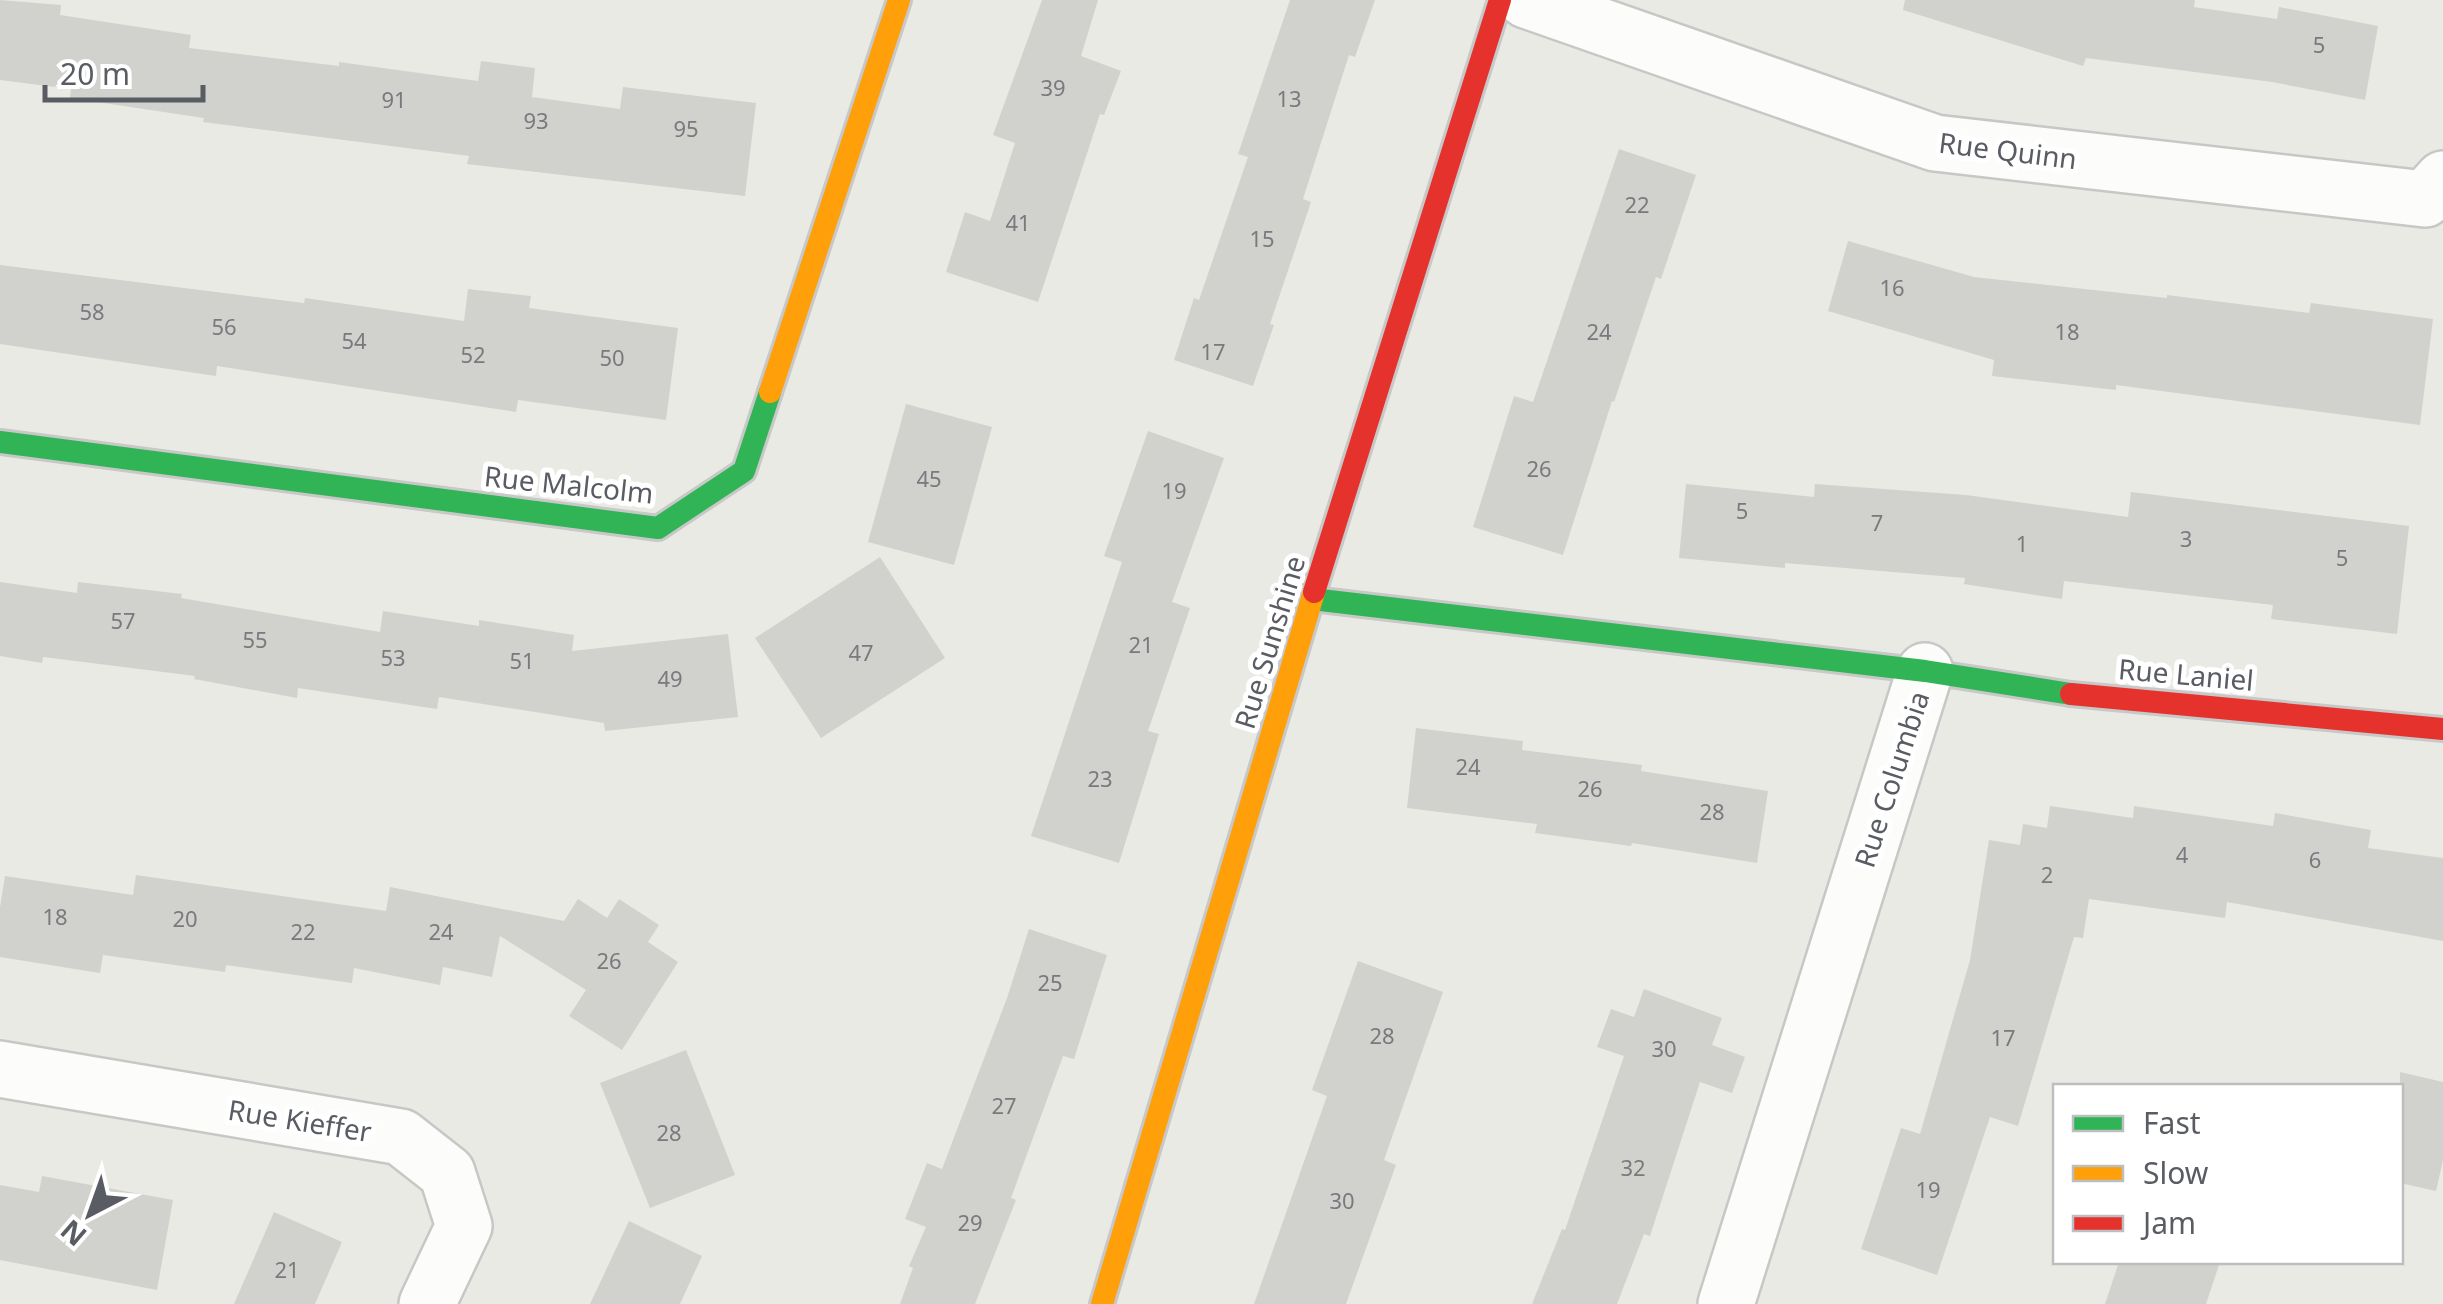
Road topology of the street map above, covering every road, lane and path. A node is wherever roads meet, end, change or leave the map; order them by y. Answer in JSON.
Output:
{"nodes":[{"id":1,"x":897,"y":0,"type":"edge"},
{"id":2,"x":1500,"y":0,"type":"edge"},
{"id":3,"x":1526,"y":0,"type":"edge"},
{"id":4,"x":2443,"y":180,"type":"edge"},
{"id":5,"x":0,"y":442,"type":"edge"},
{"id":6,"x":1312,"y":599,"type":"junction"},
{"id":7,"x":1926,"y":671,"type":"junction"},
{"id":8,"x":2443,"y":729,"type":"edge"},
{"id":9,"x":0,"y":1070,"type":"edge"},
{"id":10,"x":427,"y":1304,"type":"edge"},
{"id":11,"x":1102,"y":1304,"type":"edge"},
{"id":12,"x":1726,"y":1304,"type":"edge"}],
"edges":[{"from":1,"to":5,"type":"street","name":"Rue Malcolm"},
{"from":2,"to":6,"type":"street","name":"Rue Sunshine"},
{"from":3,"to":4,"type":"street","name":"Rue Quinn"},
{"from":6,"to":7,"type":"street","name":"Rue Columbia"},
{"from":6,"to":11,"type":"street","name":"Rue Sunshine"},
{"from":7,"to":8,"type":"street","name":"Rue Laniel"},
{"from":7,"to":12,"type":"street","name":"Rue Columbia"},
{"from":9,"to":10,"type":"street","name":"Rue Kieffer"}]}
